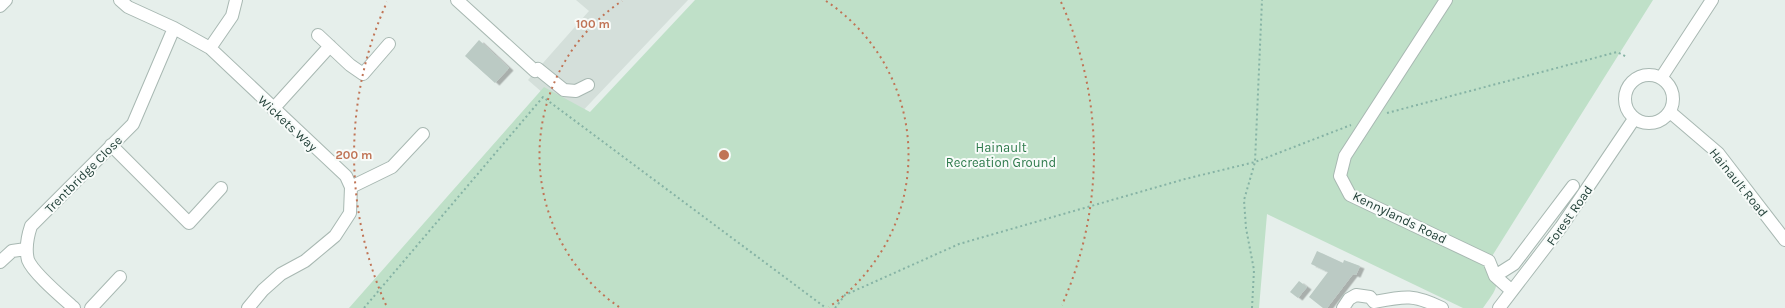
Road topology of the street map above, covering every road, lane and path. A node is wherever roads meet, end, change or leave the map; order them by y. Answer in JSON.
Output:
{"nodes":[{"id":1,"x":6,"y":0,"type":"edge"},
{"id":2,"x":120,"y":0,"type":"edge"},
{"id":3,"x":236,"y":0,"type":"edge"},
{"id":4,"x":457,"y":0,"type":"edge"},
{"id":5,"x":1262,"y":0,"type":"edge"},
{"id":6,"x":1446,"y":0,"type":"edge"},
{"id":7,"x":1712,"y":0,"type":"edge"},
{"id":8,"x":0,"y":6,"type":"edge"},
{"id":9,"x":174,"y":28,"type":"junction"},
{"id":10,"x":318,"y":35,"type":"dead end"},
{"id":11,"x":389,"y":44,"type":"dead end"},
{"id":12,"x":330,"y":46,"type":"junction"},
{"id":13,"x":210,"y":48,"type":"junction"},
{"id":14,"x":1626,"y":57,"type":"dead end"},
{"id":15,"x":1661,"y":78,"type":"junction"},
{"id":16,"x":588,"y":85,"type":"dead end"},
{"id":17,"x":273,"y":109,"type":"junction"},
{"id":18,"x":1670,"y":112,"type":"junction"},
{"id":19,"x":1370,"y":118,"type":"junction"},
{"id":20,"x":1634,"y":119,"type":"junction"},
{"id":21,"x":423,"y":134,"type":"dead end"},
{"id":22,"x":111,"y":145,"type":"junction"},
{"id":23,"x":1255,"y":162,"type":"junction"},
{"id":24,"x":1573,"y":186,"type":"dead end"},
{"id":25,"x":351,"y":187,"type":"junction"},
{"id":26,"x":221,"y":188,"type":"dead end"},
{"id":27,"x":1785,"y":240,"type":"edge"},
{"id":28,"x":26,"y":249,"type":"junction"},
{"id":29,"x":0,"y":262,"type":"edge"},
{"id":30,"x":1495,"y":276,"type":"junction"},
{"id":31,"x":120,"y":277,"type":"dead end"},
{"id":32,"x":1512,"y":291,"type":"junction"},
{"id":33,"x":1373,"y":305,"type":"edge"},
{"id":34,"x":74,"y":308,"type":"edge"},
{"id":35,"x":91,"y":308,"type":"edge"},
{"id":36,"x":248,"y":308,"type":"edge"},
{"id":37,"x":364,"y":308,"type":"edge"},
{"id":38,"x":826,"y":308,"type":"edge"},
{"id":39,"x":835,"y":308,"type":"edge"},
{"id":40,"x":1252,"y":308,"type":"edge"},
{"id":41,"x":1343,"y":308,"type":"edge"},
{"id":42,"x":1442,"y":308,"type":"edge"},
{"id":43,"x":1499,"y":308,"type":"edge"}],
"edges":[{"from":1,"to":8,"type":"street"},
{"from":2,"to":9,"type":"street","name":"Wickets Way"},
{"from":3,"to":13,"type":"street"},
{"from":4,"to":16,"type":"street"},
{"from":5,"to":23,"type":"path"},
{"from":6,"to":19,"type":"street","name":"Kennylands Road"},
{"from":7,"to":15,"type":"street"},
{"from":9,"to":13,"type":"street","name":"Wickets Way"},
{"from":9,"to":22,"type":"street","name":"Trentbridge Close"},
{"from":10,"to":12,"type":"street"},
{"from":11,"to":12,"type":"street"},
{"from":12,"to":17,"type":"street"},
{"from":13,"to":17,"type":"street","name":"Wickets Way"},
{"from":14,"to":19,"type":"path"},
{"from":15,"to":18,"type":"street"},
{"from":15,"to":20,"type":"street"},
{"from":17,"to":25,"type":"street","name":"Wickets Way"},
{"from":18,"to":20,"type":"street"},
{"from":18,"to":27,"type":"street","name":"Hainault Road"},
{"from":19,"to":23,"type":"path"},
{"from":19,"to":30,"type":"street","name":"Kennylands Road"},
{"from":20,"to":32,"type":"street","name":"Forest Road"},
{"from":21,"to":25,"type":"street"},
{"from":22,"to":26,"type":"street"},
{"from":22,"to":28,"type":"street","name":"Trentbridge Close"},
{"from":23,"to":39,"type":"path"},
{"from":23,"to":40,"type":"path"},
{"from":24,"to":30,"type":"street"},
{"from":25,"to":36,"type":"street"},
{"from":28,"to":29,"type":"street"},
{"from":28,"to":34,"type":"street"},
{"from":30,"to":32,"type":"street","name":"Kennylands Road"},
{"from":31,"to":35,"type":"street"},
{"from":32,"to":43,"type":"street","name":"Forest Road"},
{"from":33,"to":41,"type":"street"},
{"from":33,"to":42,"type":"street"},
{"from":37,"to":38,"type":"path"}]}
